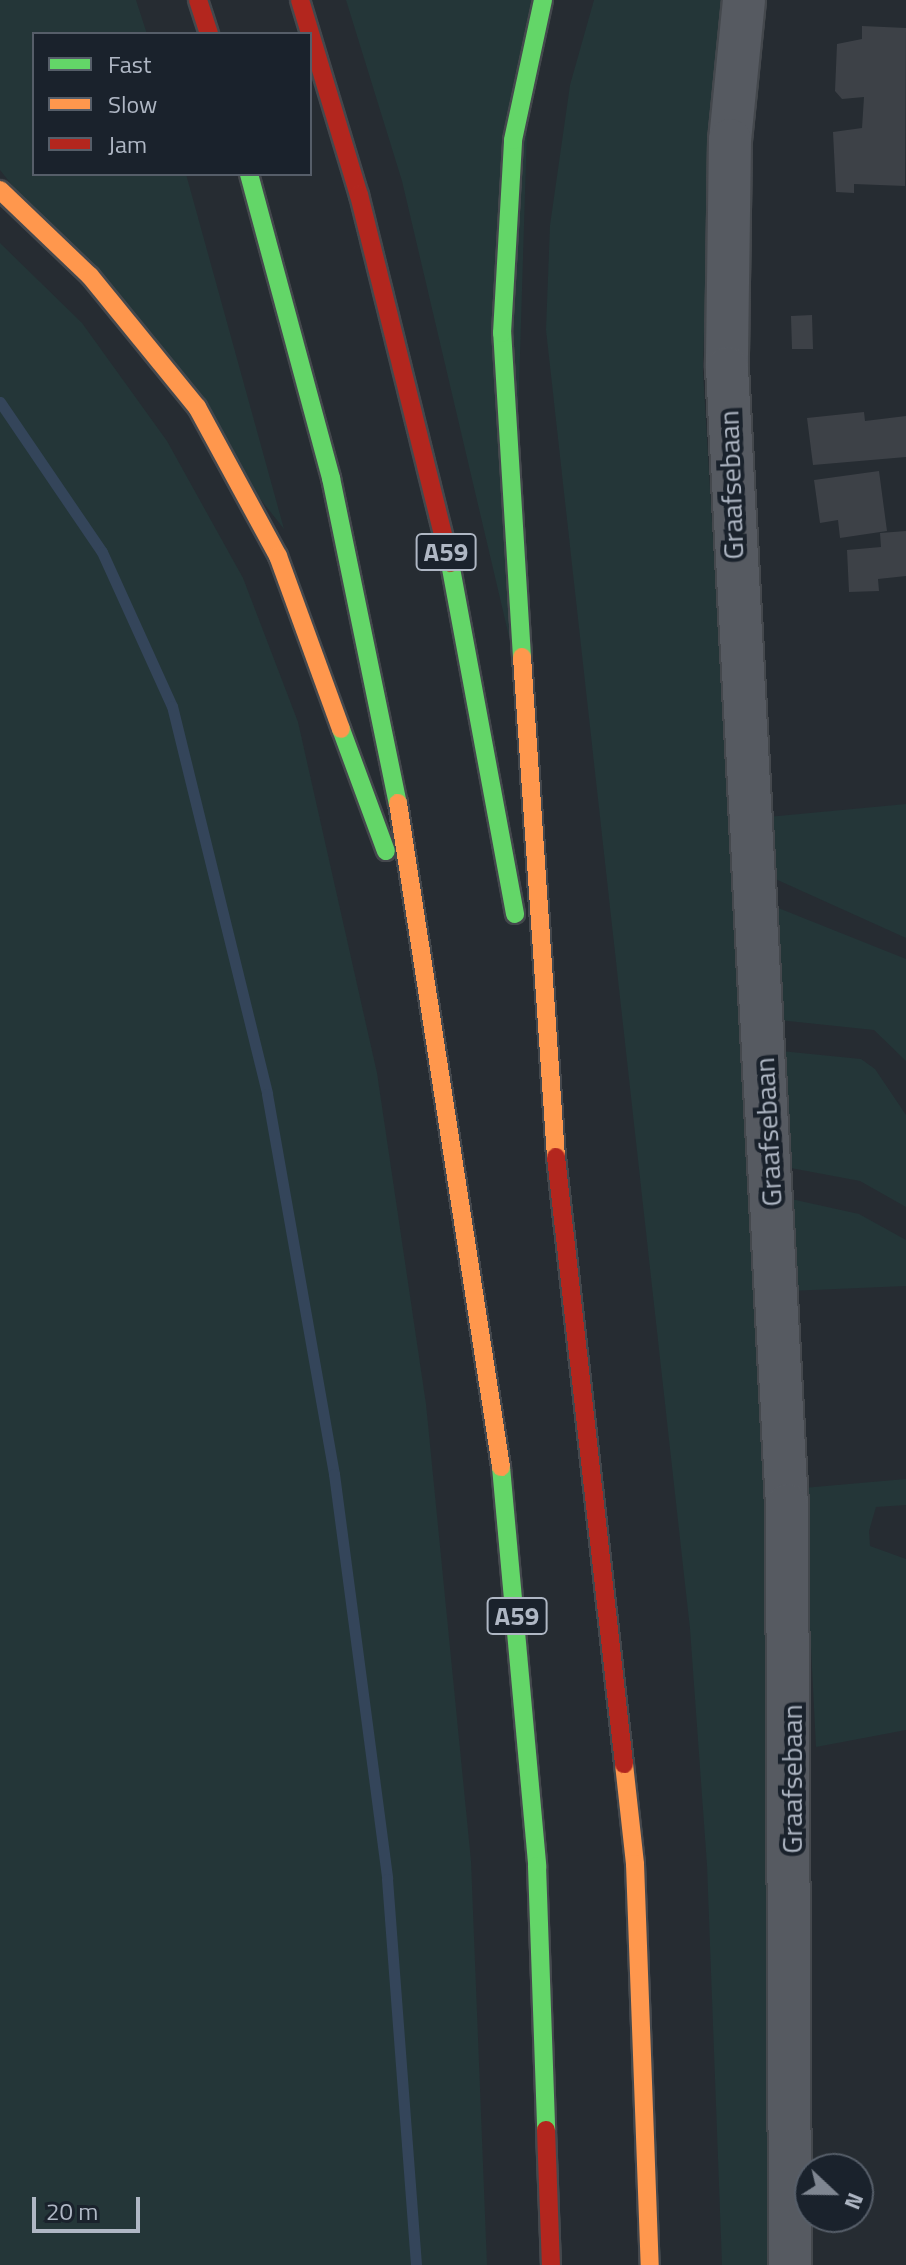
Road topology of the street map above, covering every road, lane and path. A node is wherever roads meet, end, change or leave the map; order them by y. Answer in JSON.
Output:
{"nodes":[{"id":1,"x":198,"y":0,"type":"edge"},
{"id":2,"x":300,"y":0,"type":"edge"},
{"id":3,"x":543,"y":0,"type":"edge"},
{"id":4,"x":744,"y":0,"type":"edge"},
{"id":5,"x":208,"y":32,"type":"edge"},
{"id":6,"x":310,"y":32,"type":"edge"},
{"id":7,"x":312,"y":40,"type":"edge"},
{"id":8,"x":250,"y":176,"type":"edge"},
{"id":9,"x":0,"y":190,"type":"edge"},
{"id":10,"x":428,"y":971,"type":"junction"},
{"id":11,"x":551,"y":1113,"type":"junction"},
{"id":12,"x":551,"y":2265,"type":"edge"},
{"id":13,"x":650,"y":2265,"type":"edge"},
{"id":14,"x":790,"y":2265,"type":"edge"}],
"edges":[{"from":1,"to":5,"type":"highway"},
{"from":2,"to":6,"type":"highway","number":"A59"},
{"from":3,"to":11,"type":"highway","number":"A59"},
{"from":4,"to":14,"type":"street","name":"Graafsebaan"},
{"from":7,"to":11,"type":"highway","number":"A59"},
{"from":8,"to":10,"type":"highway","number":"A59"},
{"from":9,"to":10,"type":"highway","number":"A59"},
{"from":10,"to":12,"type":"highway","number":"A59"},
{"from":11,"to":13,"type":"highway","number":"A59"}]}
